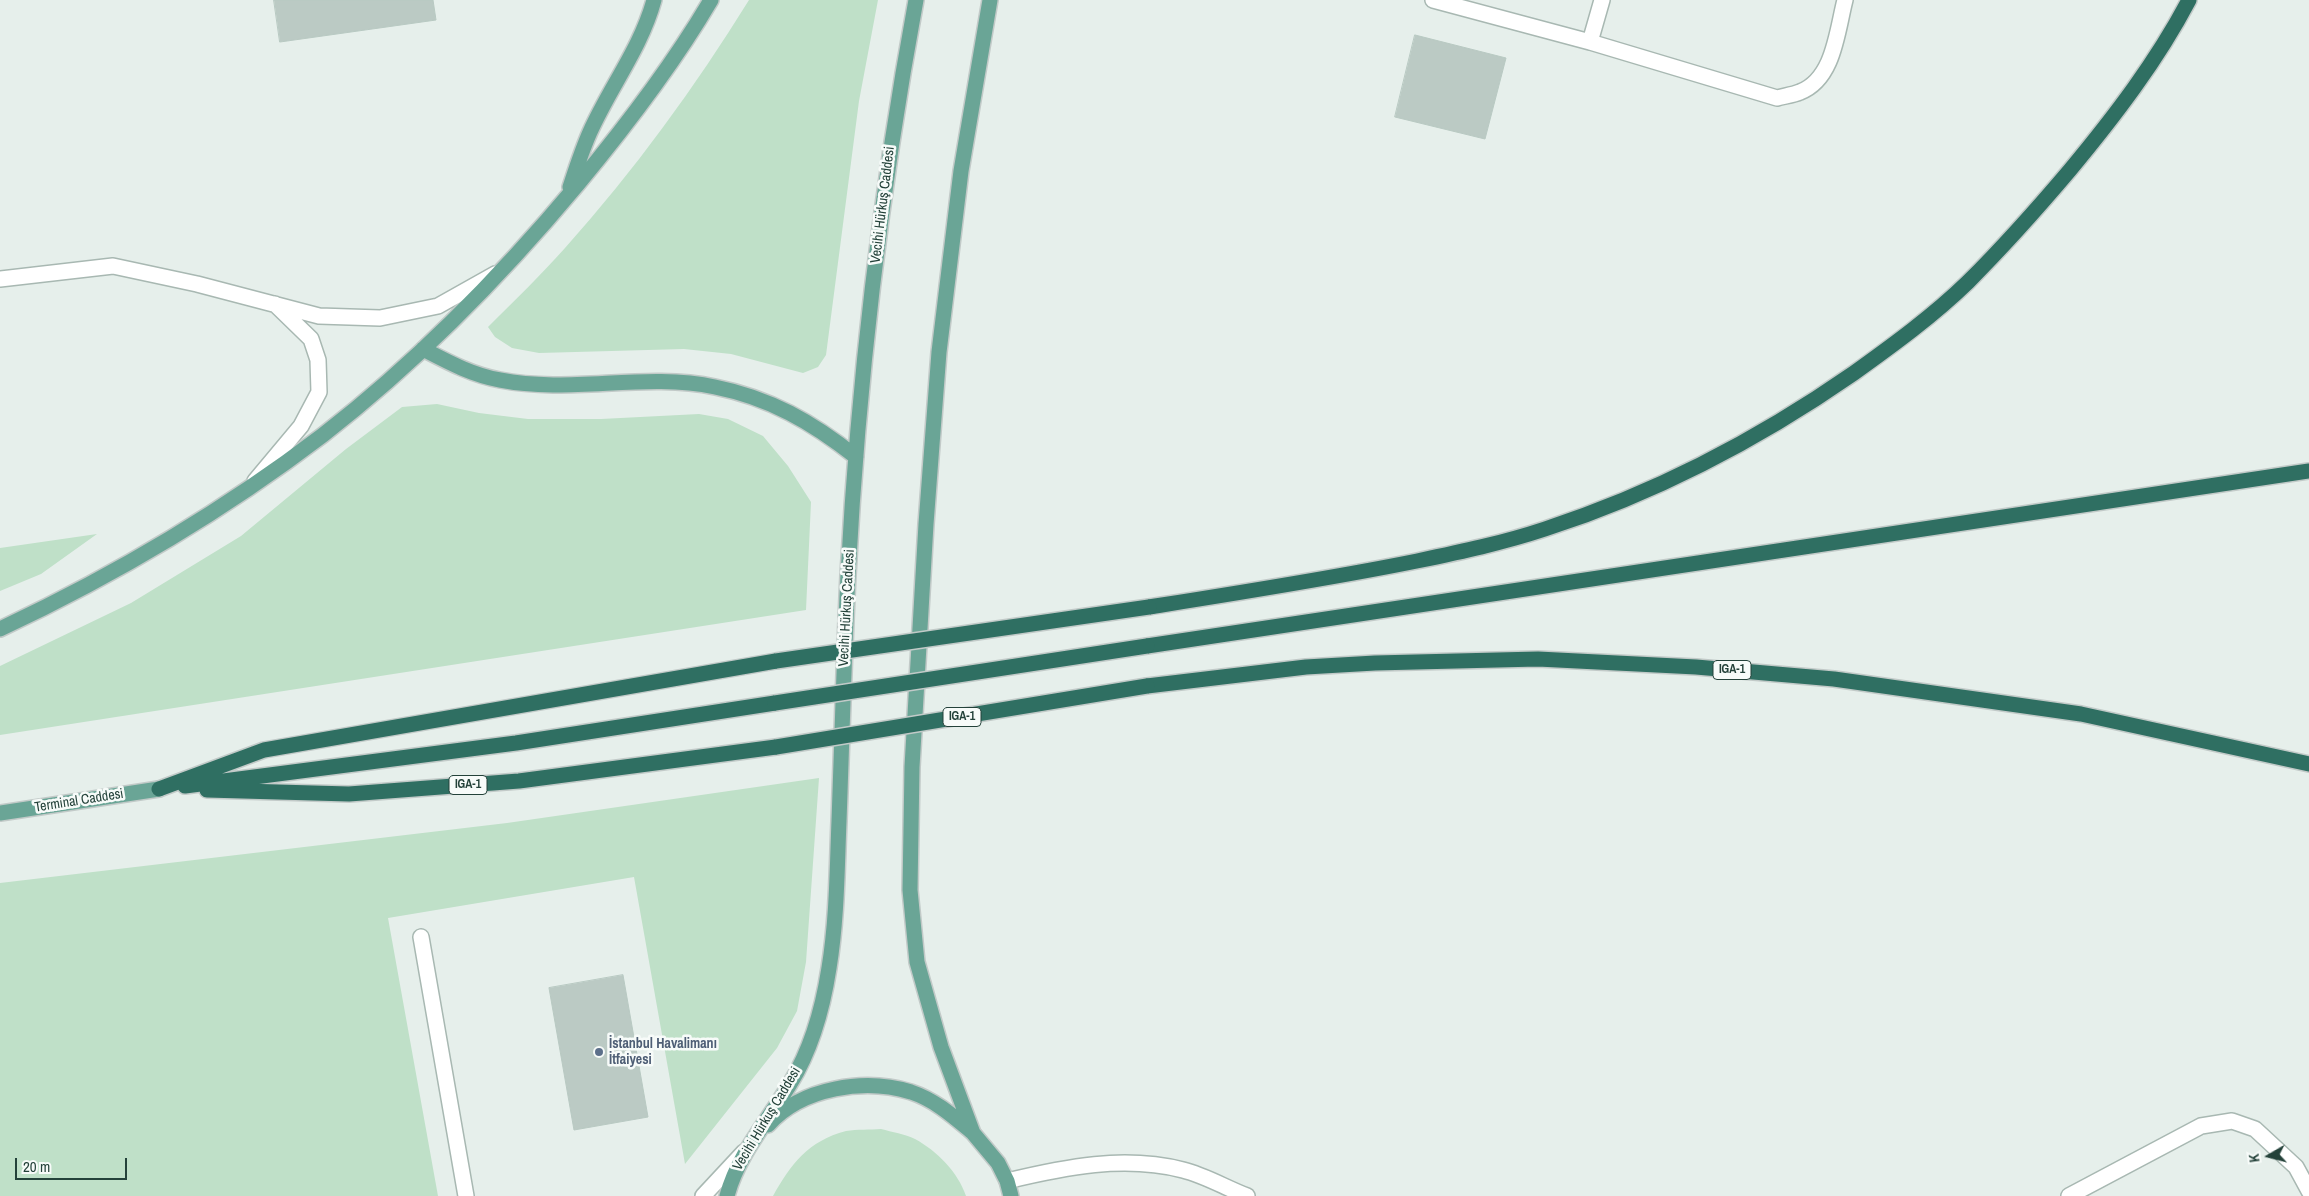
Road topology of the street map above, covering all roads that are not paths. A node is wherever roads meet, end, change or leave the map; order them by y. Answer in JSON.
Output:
{"nodes":[{"id":1,"x":654,"y":0,"type":"edge"},
{"id":2,"x":711,"y":0,"type":"edge"},
{"id":3,"x":916,"y":0,"type":"edge"},
{"id":4,"x":990,"y":0,"type":"edge"},
{"id":5,"x":1433,"y":0,"type":"edge"},
{"id":6,"x":1602,"y":0,"type":"edge"},
{"id":7,"x":1845,"y":0,"type":"edge"},
{"id":8,"x":2189,"y":0,"type":"edge"},
{"id":9,"x":1590,"y":42,"type":"junction"},
{"id":10,"x":566,"y":198,"type":"junction"},
{"id":11,"x":505,"y":268,"type":"junction"},
{"id":12,"x":0,"y":279,"type":"edge"},
{"id":13,"x":274,"y":303,"type":"junction"},
{"id":14,"x":423,"y":349,"type":"junction"},
{"id":15,"x":856,"y":457,"type":"junction"},
{"id":16,"x":2309,"y":471,"type":"edge"},
{"id":17,"x":251,"y":487,"type":"junction"},
{"id":18,"x":0,"y":629,"type":"edge"},
{"id":19,"x":2309,"y":764,"type":"edge"},
{"id":20,"x":159,"y":789,"type":"junction"},
{"id":21,"x":0,"y":813,"type":"edge"},
{"id":22,"x":421,"y":937,"type":"dead end"},
{"id":23,"x":973,"y":1132,"type":"junction"},
{"id":24,"x":748,"y":1147,"type":"junction"},
{"id":25,"x":1009,"y":1189,"type":"edge"},
{"id":26,"x":2309,"y":1191,"type":"edge"},
{"id":27,"x":466,"y":1196,"type":"edge"},
{"id":28,"x":703,"y":1196,"type":"edge"},
{"id":29,"x":727,"y":1196,"type":"edge"},
{"id":30,"x":1247,"y":1196,"type":"edge"},
{"id":31,"x":2070,"y":1196,"type":"edge"}],
"edges":[{"from":1,"to":10,"type":"main road"},
{"from":2,"to":10,"type":"main road"},
{"from":3,"to":15,"type":"main road","name":"Vecihi Hürkuş Caddesi"},
{"from":4,"to":23,"type":"main road"},
{"from":5,"to":9,"type":"street"},
{"from":6,"to":9,"type":"street"},
{"from":7,"to":9,"type":"street"},
{"from":8,"to":20,"type":"highway","bridge":true},
{"from":10,"to":11,"type":"main road"},
{"from":11,"to":13,"type":"street"},
{"from":11,"to":14,"type":"main road"},
{"from":12,"to":13,"type":"street"},
{"from":13,"to":17,"type":"street"},
{"from":14,"to":15,"type":"main road"},
{"from":14,"to":17,"type":"main road"},
{"from":15,"to":24,"type":"main road","name":"Vecihi Hürkuş Caddesi"},
{"from":16,"to":20,"type":"highway","bridge":true},
{"from":17,"to":18,"type":"main road"},
{"from":19,"to":20,"type":"highway","number":"IGA-1","bridge":true},
{"from":20,"to":21,"type":"main road","name":"Terminal Caddesi"},
{"from":22,"to":27,"type":"street"},
{"from":23,"to":24,"type":"main road"},
{"from":23,"to":25,"type":"main road"},
{"from":24,"to":28,"type":"street"},
{"from":24,"to":29,"type":"main road","name":"Vecihi Hürkuş Caddesi"},
{"from":25,"to":30,"type":"street"},
{"from":26,"to":31,"type":"street"}]}
